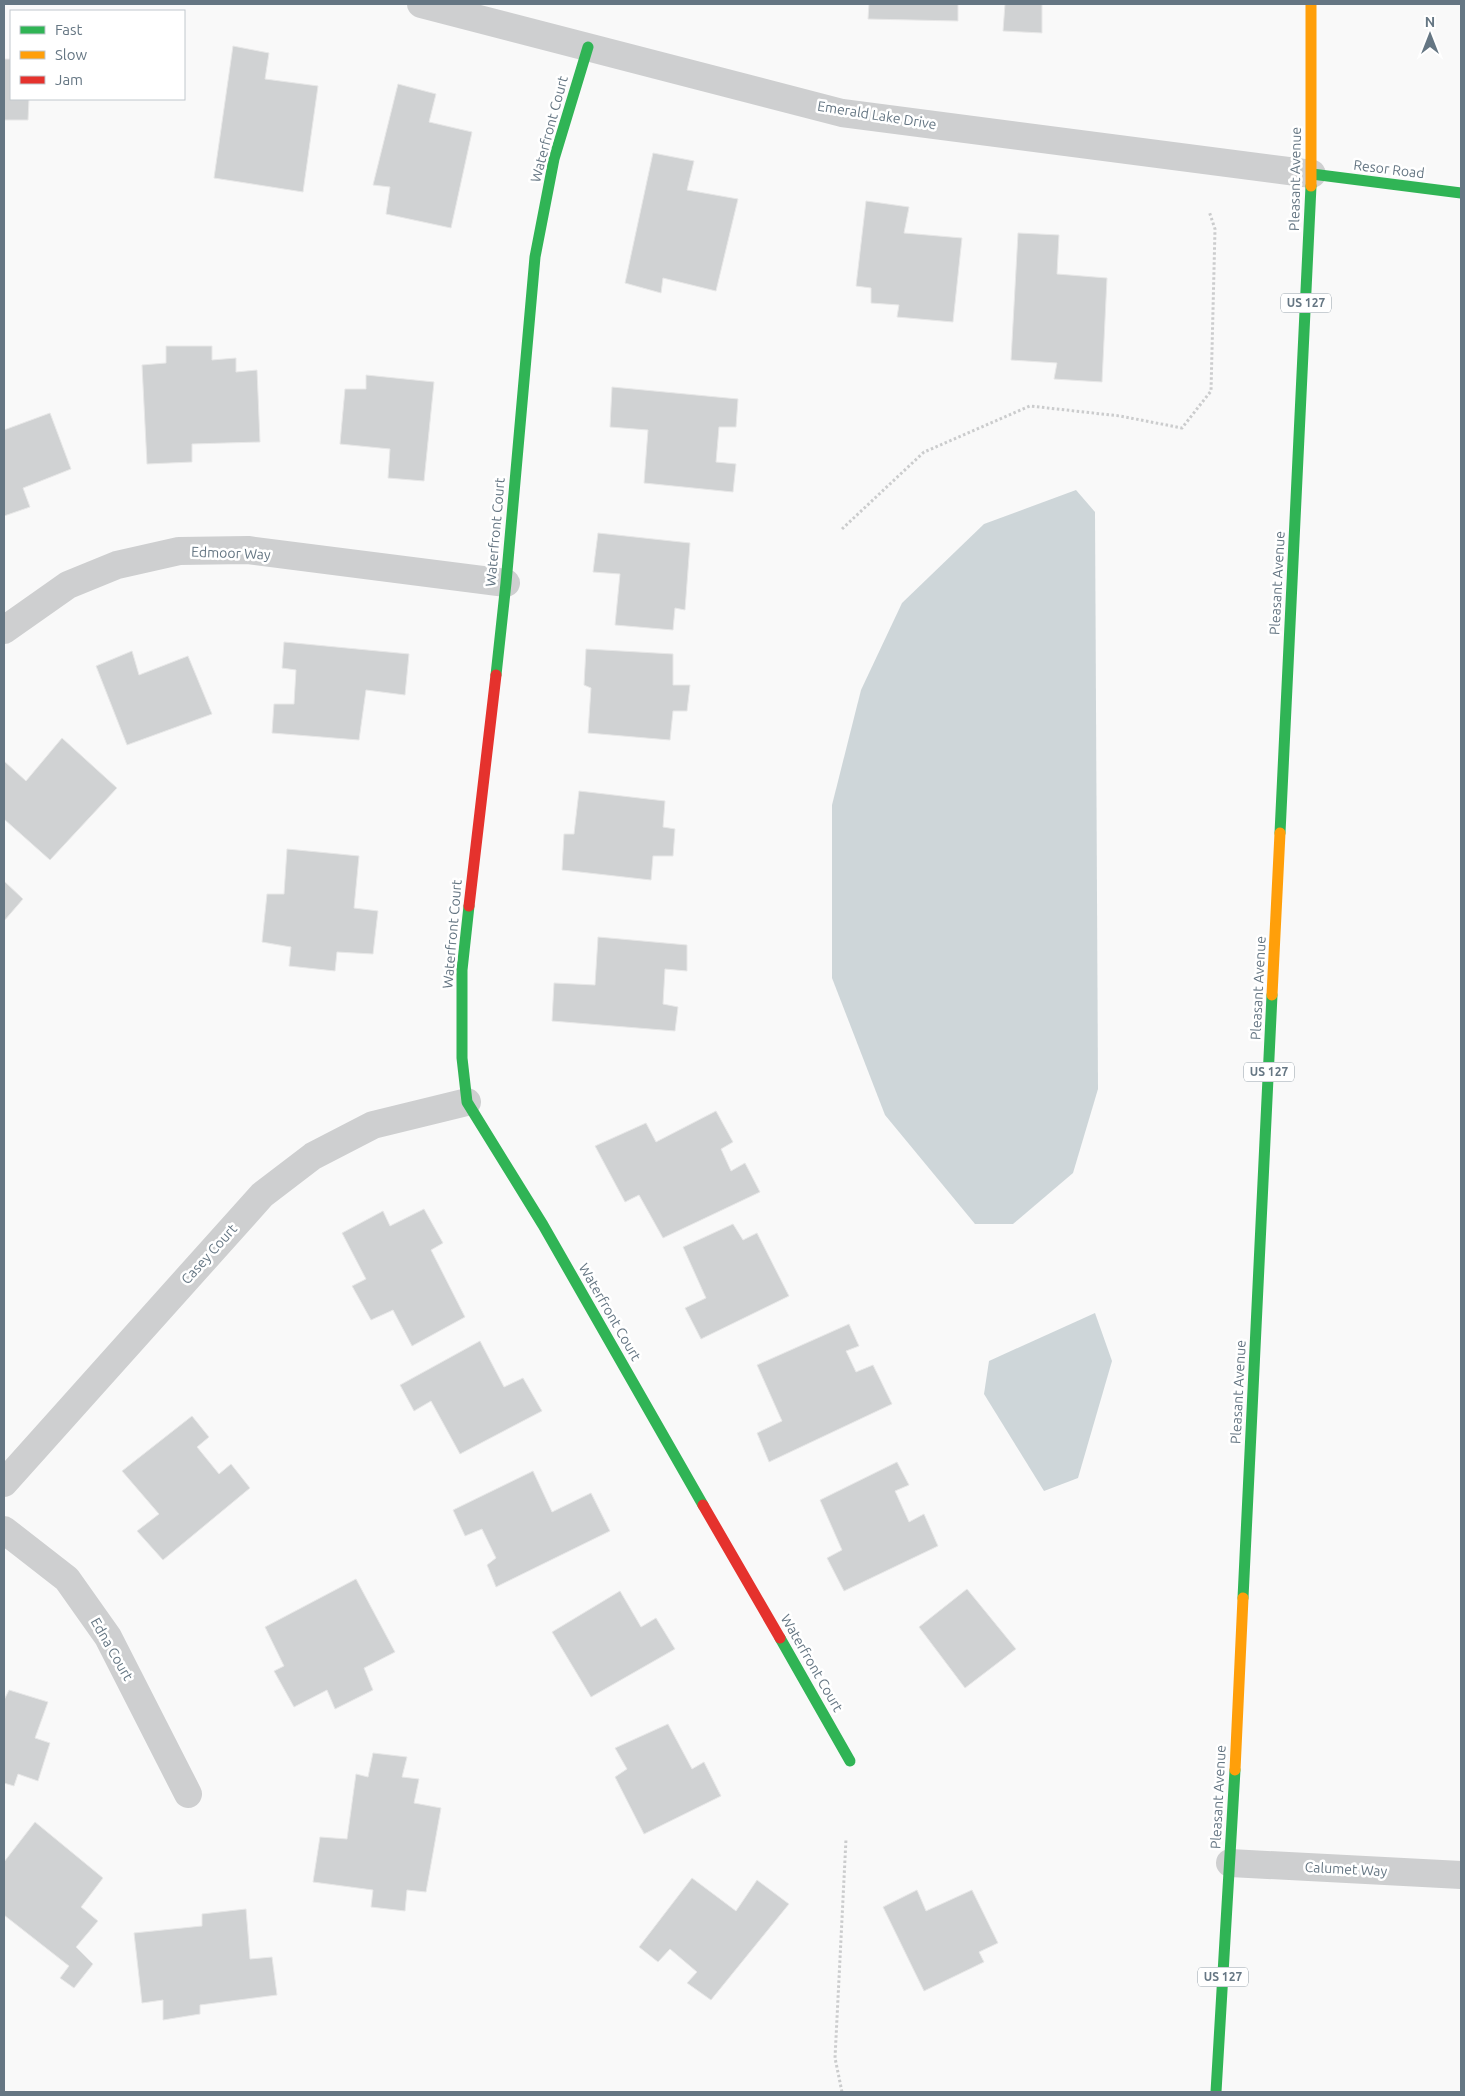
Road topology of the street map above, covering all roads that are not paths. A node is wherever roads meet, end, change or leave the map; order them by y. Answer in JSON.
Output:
{"nodes":[{"id":1,"x":421,"y":4,"type":"edge"},
{"id":2,"x":1311,"y":4,"type":"edge"},
{"id":3,"x":588,"y":47,"type":"junction"},
{"id":4,"x":1312,"y":174,"type":"junction"},
{"id":5,"x":1461,"y":193,"type":"edge"},
{"id":6,"x":506,"y":583,"type":"junction"},
{"id":7,"x":4,"y":630,"type":"edge"},
{"id":8,"x":468,"y":1102,"type":"junction"},
{"id":9,"x":4,"y":1483,"type":"edge"},
{"id":10,"x":4,"y":1530,"type":"edge"},
{"id":11,"x":850,"y":1761,"type":"dead end"},
{"id":12,"x":188,"y":1794,"type":"dead end"},
{"id":13,"x":1230,"y":1863,"type":"junction"},
{"id":14,"x":1461,"y":1875,"type":"edge"},
{"id":15,"x":1216,"y":2092,"type":"edge"}],
"edges":[{"from":1,"to":3,"type":"street","name":"Emerald Lake Drive"},
{"from":2,"to":4,"type":"main road","name":"Pleasant Avenue","number":"US 127"},
{"from":3,"to":4,"type":"street","name":"Emerald Lake Drive"},
{"from":3,"to":6,"type":"main road","name":"Waterfront Court"},
{"from":4,"to":5,"type":"main road","name":"Resor Road"},
{"from":4,"to":13,"type":"main road","name":"Pleasant Avenue","number":"US 127"},
{"from":6,"to":7,"type":"street","name":"Edmoor Way"},
{"from":6,"to":8,"type":"main road","name":"Waterfront Court"},
{"from":8,"to":9,"type":"street","name":"Casey Court"},
{"from":8,"to":11,"type":"main road","name":"Waterfront Court"},
{"from":10,"to":12,"type":"street","name":"Edna Court"},
{"from":13,"to":14,"type":"street","name":"Calumet Way"},
{"from":13,"to":15,"type":"main road","name":"Pleasant Avenue","number":"US 127"}]}
